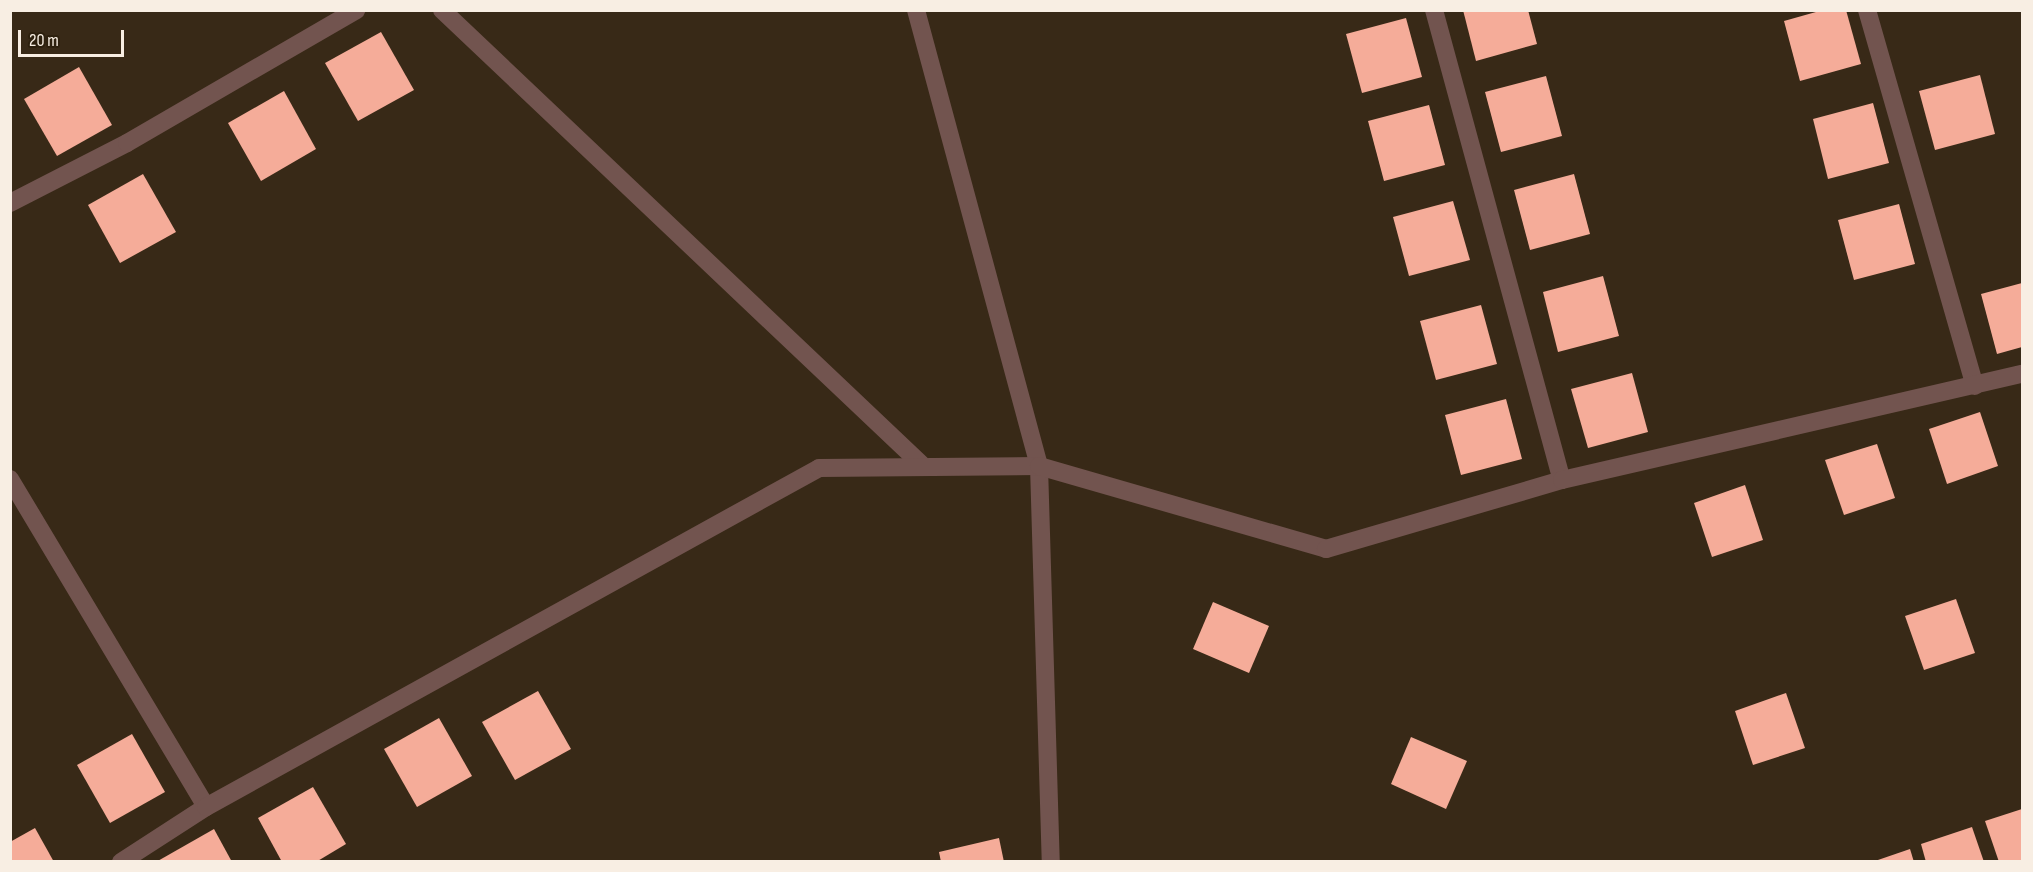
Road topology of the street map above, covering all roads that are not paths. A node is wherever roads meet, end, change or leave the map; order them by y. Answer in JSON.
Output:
{"nodes":[{"id":1,"x":356,"y":10,"type":"edge"},
{"id":2,"x":442,"y":10,"type":"edge"},
{"id":3,"x":916,"y":10,"type":"edge"},
{"id":4,"x":1434,"y":10,"type":"edge"},
{"id":5,"x":1868,"y":10,"type":"edge"},
{"id":6,"x":10,"y":203,"type":"edge"},
{"id":7,"x":2022,"y":374,"type":"edge"},
{"id":8,"x":1975,"y":386,"type":"junction"},
{"id":9,"x":921,"y":464,"type":"junction"},
{"id":10,"x":1039,"y":466,"type":"junction"},
{"id":11,"x":10,"y":478,"type":"edge"},
{"id":12,"x":1562,"y":480,"type":"junction"},
{"id":13,"x":206,"y":807,"type":"junction"},
{"id":14,"x":121,"y":861,"type":"edge"},
{"id":15,"x":1052,"y":861,"type":"edge"}],
"edges":[{"from":1,"to":6,"type":"street"},
{"from":2,"to":9,"type":"street"},
{"from":3,"to":10,"type":"street"},
{"from":4,"to":12,"type":"street"},
{"from":5,"to":8,"type":"street"},
{"from":7,"to":8,"type":"street"},
{"from":8,"to":12,"type":"street"},
{"from":9,"to":10,"type":"street"},
{"from":9,"to":13,"type":"street"},
{"from":10,"to":12,"type":"street"},
{"from":10,"to":15,"type":"street"},
{"from":11,"to":13,"type":"street"},
{"from":13,"to":14,"type":"street"}]}
